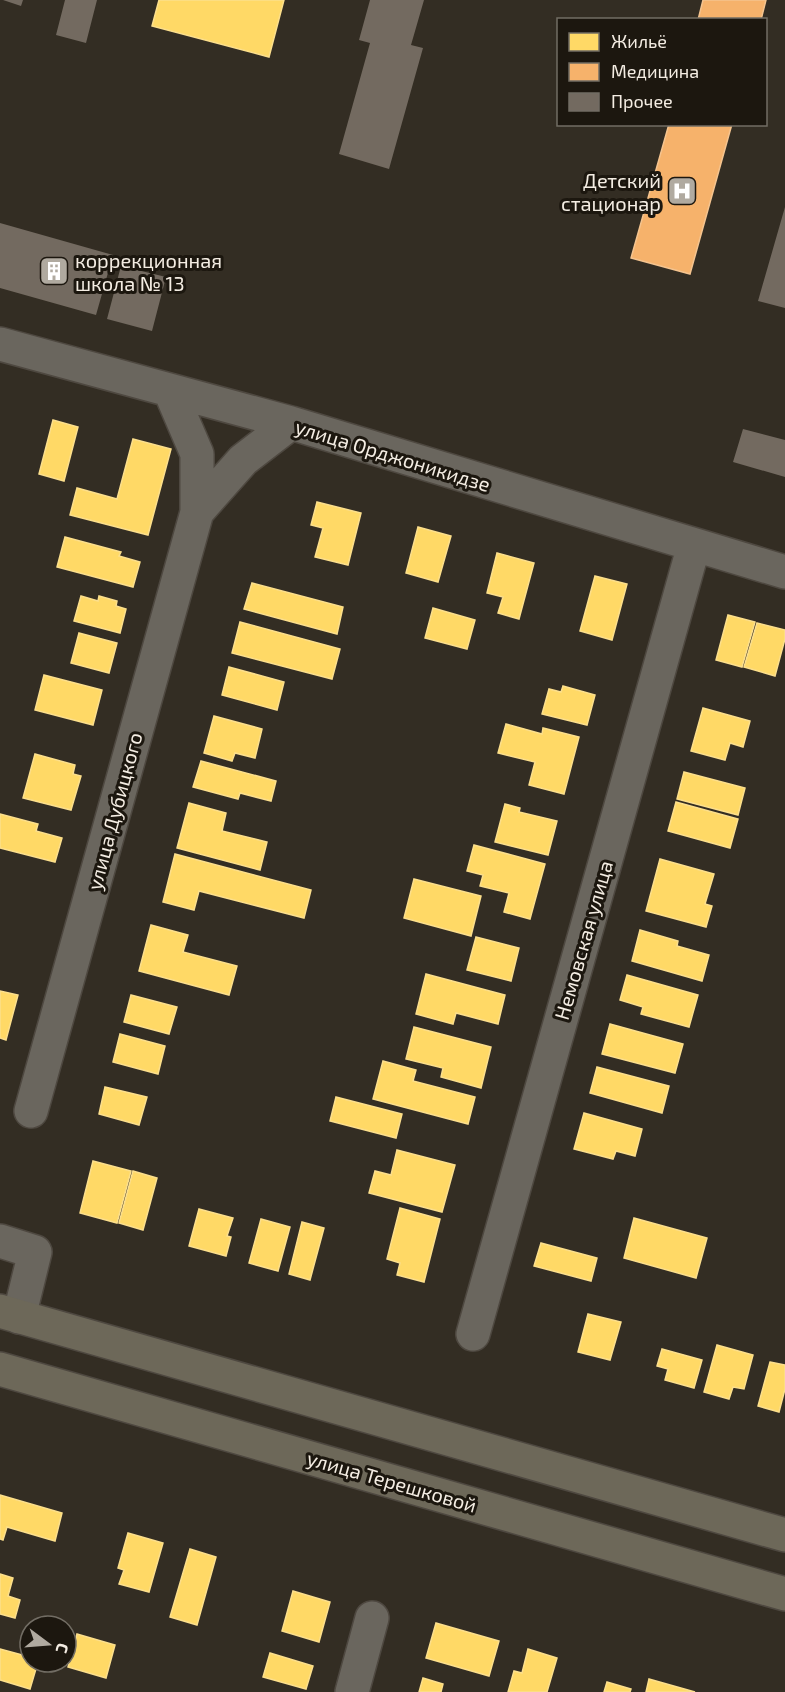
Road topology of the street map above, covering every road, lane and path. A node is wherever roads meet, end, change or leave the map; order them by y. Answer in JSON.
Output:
{"nodes":[{"id":1,"x":0,"y":344,"type":"edge"},
{"id":2,"x":170,"y":391,"type":"junction"},
{"id":3,"x":291,"y":423,"type":"junction"},
{"id":4,"x":197,"y":512,"type":"junction"},
{"id":5,"x":694,"y":545,"type":"junction"},
{"id":6,"x":785,"y":572,"type":"edge"},
{"id":7,"x":32,"y":1111,"type":"dead end"},
{"id":8,"x":0,"y":1241,"type":"edge"},
{"id":9,"x":9,"y":1314,"type":"edge"},
{"id":10,"x":473,"y":1334,"type":"dead end"},
{"id":11,"x":0,"y":1369,"type":"edge"},
{"id":12,"x":785,"y":1535,"type":"edge"},
{"id":13,"x":785,"y":1594,"type":"edge"},
{"id":14,"x":372,"y":1618,"type":"dead end"},
{"id":15,"x":352,"y":1692,"type":"edge"}],
"edges":[{"from":1,"to":2,"type":"street","name":"улица Орджоникидзе"},
{"from":2,"to":3,"type":"street","name":"улица Орджоникидзе"},
{"from":2,"to":4,"type":"street","name":"улица Дубицкого"},
{"from":3,"to":4,"type":"street","name":"улица Дубицкого"},
{"from":3,"to":5,"type":"street","name":"улица Орджоникидзе"},
{"from":4,"to":7,"type":"street","name":"улица Дубицкого"},
{"from":5,"to":6,"type":"street","name":"улица Орджоникидзе"},
{"from":5,"to":10,"type":"street","name":"Немовская улица"},
{"from":8,"to":9,"type":"street"},
{"from":9,"to":12,"type":"main road"},
{"from":11,"to":13,"type":"main road","name":"улица Терешковой"},
{"from":14,"to":15,"type":"street"}]}
